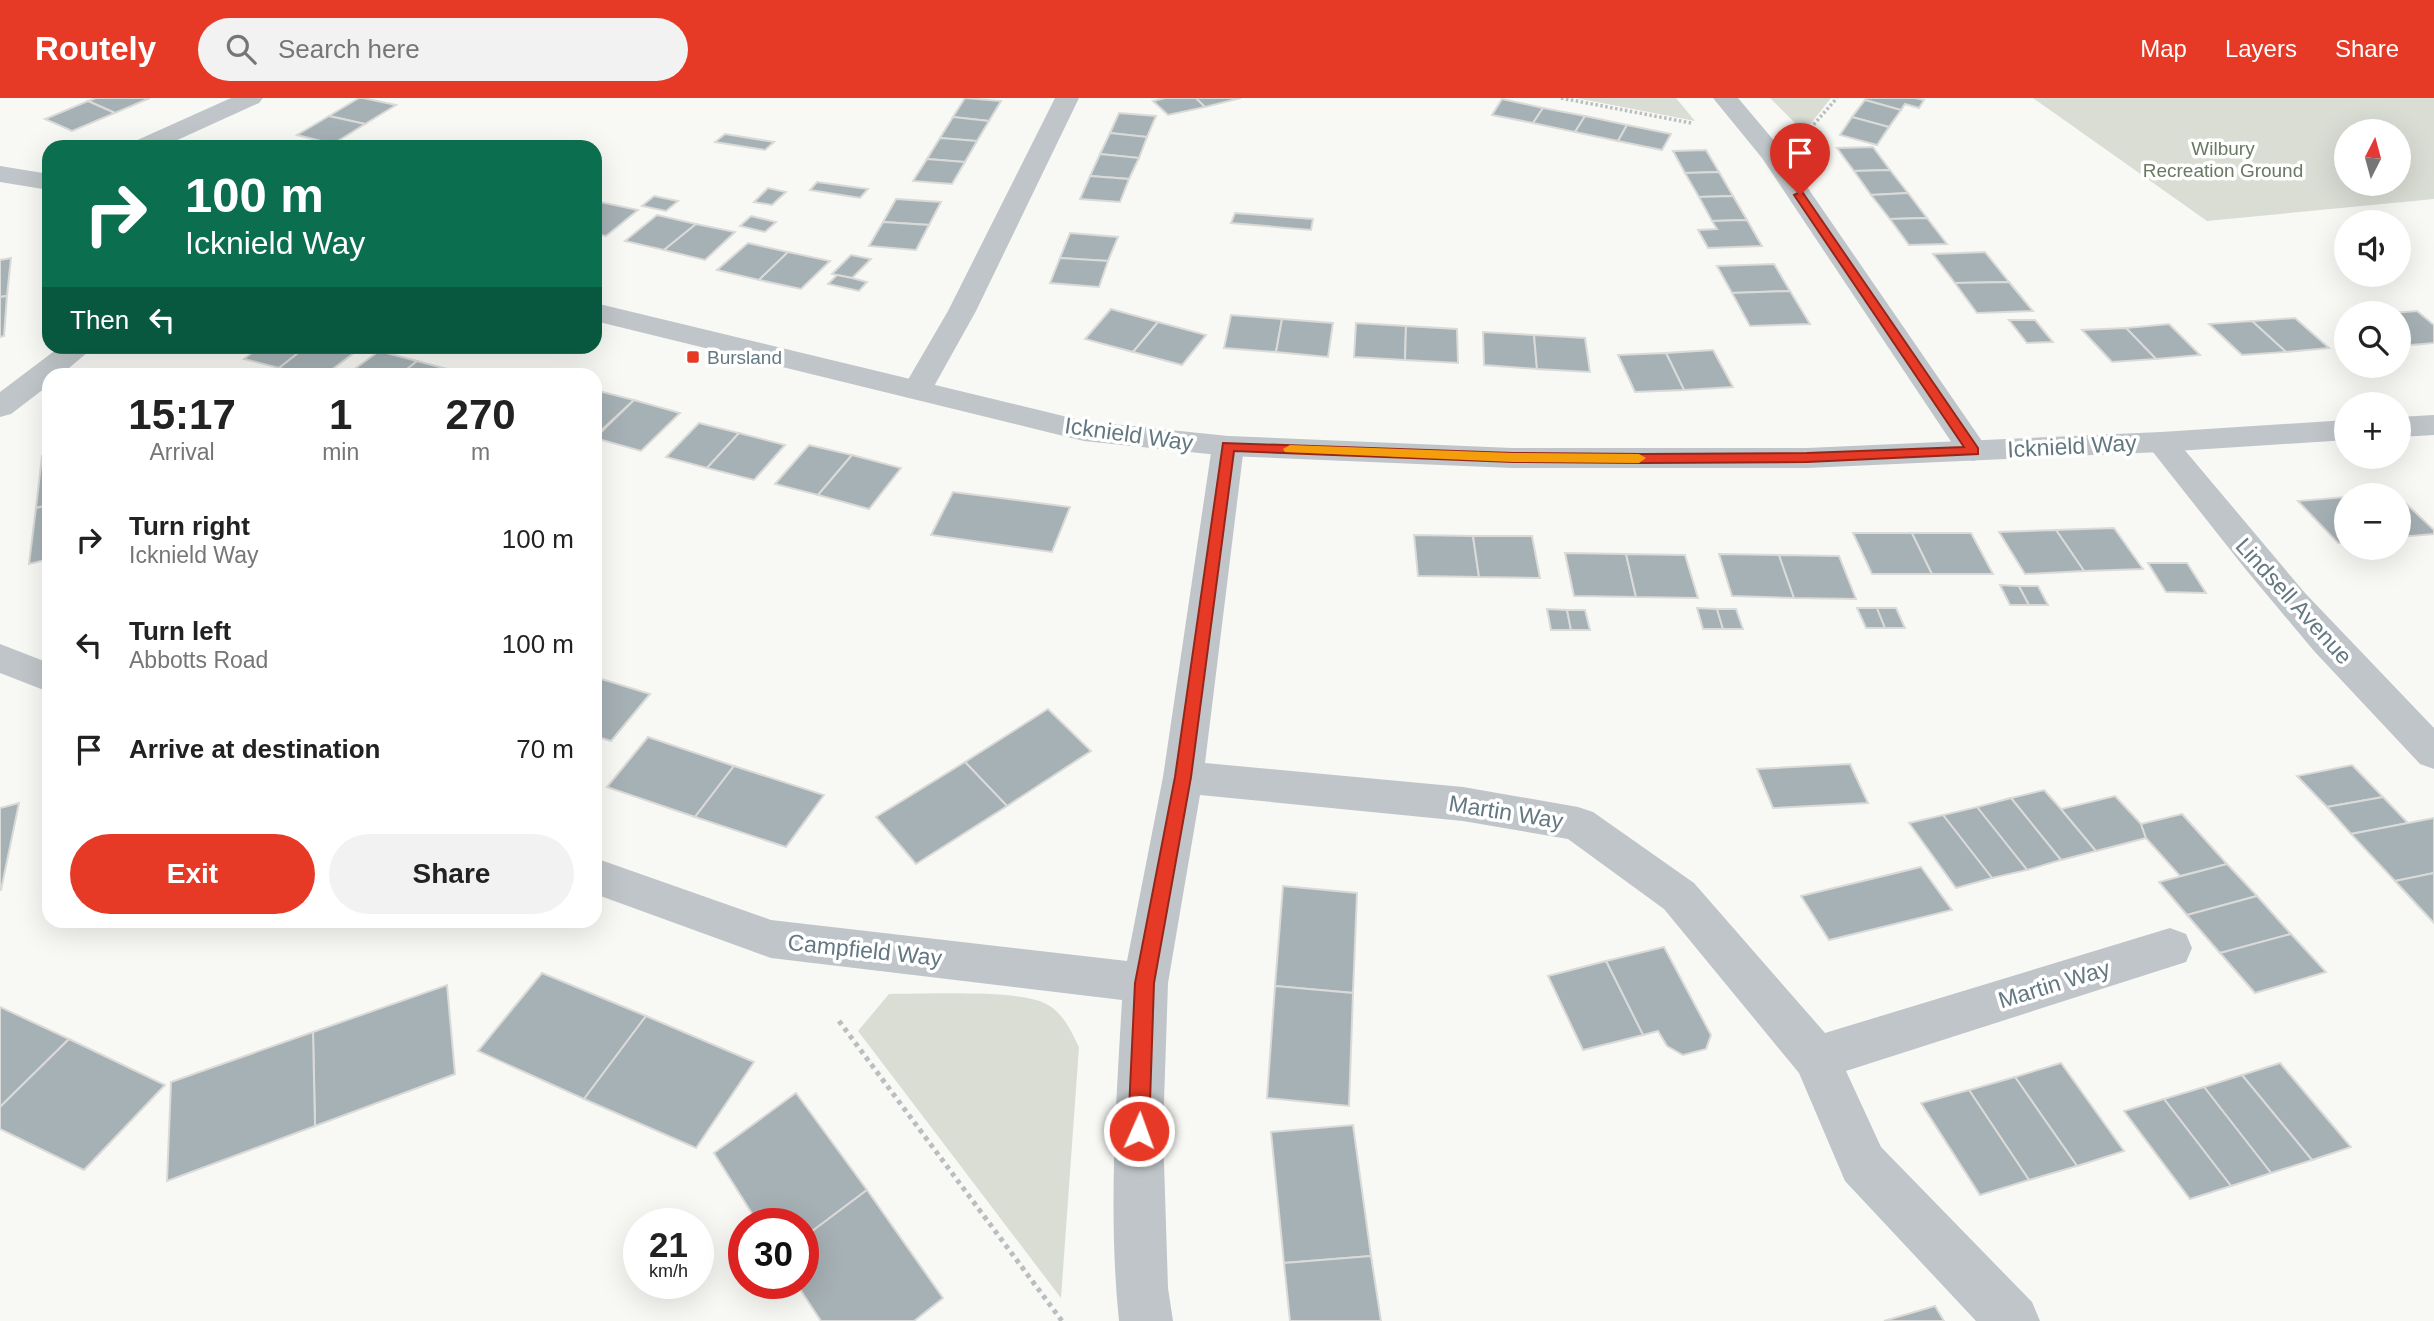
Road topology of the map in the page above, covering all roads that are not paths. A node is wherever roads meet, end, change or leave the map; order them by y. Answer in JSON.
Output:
{"nodes":[{"id":1,"x":251,"y":98,"type":"edge"},
{"id":2,"x":1067,"y":98,"type":"edge"},
{"id":3,"x":1726,"y":98,"type":"edge"},
{"id":4,"x":158,"y":140,"type":"edge"},
{"id":5,"x":0,"y":174,"type":"edge"},
{"id":6,"x":42,"y":181,"type":"edge"},
{"id":7,"x":602,"y":314,"type":"edge"},
{"id":8,"x":70,"y":354,"type":"edge"},
{"id":9,"x":52,"y":368,"type":"edge"},
{"id":10,"x":42,"y":375,"type":"edge"},
{"id":11,"x":917,"y":390,"type":"junction"},
{"id":12,"x":0,"y":407,"type":"edge"},
{"id":13,"x":2434,"y":425,"type":"edge"},
{"id":14,"x":2411,"y":426,"type":"edge"},
{"id":15,"x":2334,"y":431,"type":"edge"},
{"id":16,"x":2161,"y":442,"type":"junction"},
{"id":17,"x":1228,"y":446,"type":"junction"},
{"id":18,"x":1973,"y":451,"type":"junction"},
{"id":19,"x":0,"y":657,"type":"edge"},
{"id":20,"x":42,"y":675,"type":"edge"},
{"id":21,"x":2434,"y":753,"type":"edge"},
{"id":22,"x":1183,"y":777,"type":"junction"},
{"id":23,"x":602,"y":879,"type":"edge"},
{"id":24,"x":2170,"y":948,"type":"dead end"},
{"id":25,"x":1145,"y":983,"type":"junction"},
{"id":26,"x":1816,"y":1058,"type":"junction"},
{"id":27,"x":1146,"y":1321,"type":"edge"},
{"id":28,"x":2013,"y":1321,"type":"edge"}],
"edges":[{"from":1,"to":4,"type":"street"},
{"from":2,"to":11,"type":"street"},
{"from":3,"to":18,"type":"street"},
{"from":5,"to":6,"type":"street"},
{"from":7,"to":11,"type":"street","name":"Icknield Way"},
{"from":8,"to":9,"type":"street"},
{"from":10,"to":12,"type":"street"},
{"from":11,"to":17,"type":"street","name":"Icknield Way"},
{"from":13,"to":14,"type":"street"},
{"from":15,"to":16,"type":"street","name":"Icknield Way"},
{"from":16,"to":18,"type":"street","name":"Icknield Way"},
{"from":16,"to":21,"type":"street","name":"Lindsell Avenue"},
{"from":17,"to":18,"type":"street","name":"Icknield Way"},
{"from":17,"to":22,"type":"street"},
{"from":19,"to":20,"type":"street"},
{"from":22,"to":25,"type":"street"},
{"from":22,"to":26,"type":"street","name":"Martin Way"},
{"from":23,"to":25,"type":"street","name":"Campfield Way"},
{"from":24,"to":26,"type":"street","name":"Martin Way"},
{"from":25,"to":27,"type":"street"},
{"from":26,"to":28,"type":"street","name":"Martin Way"}]}
